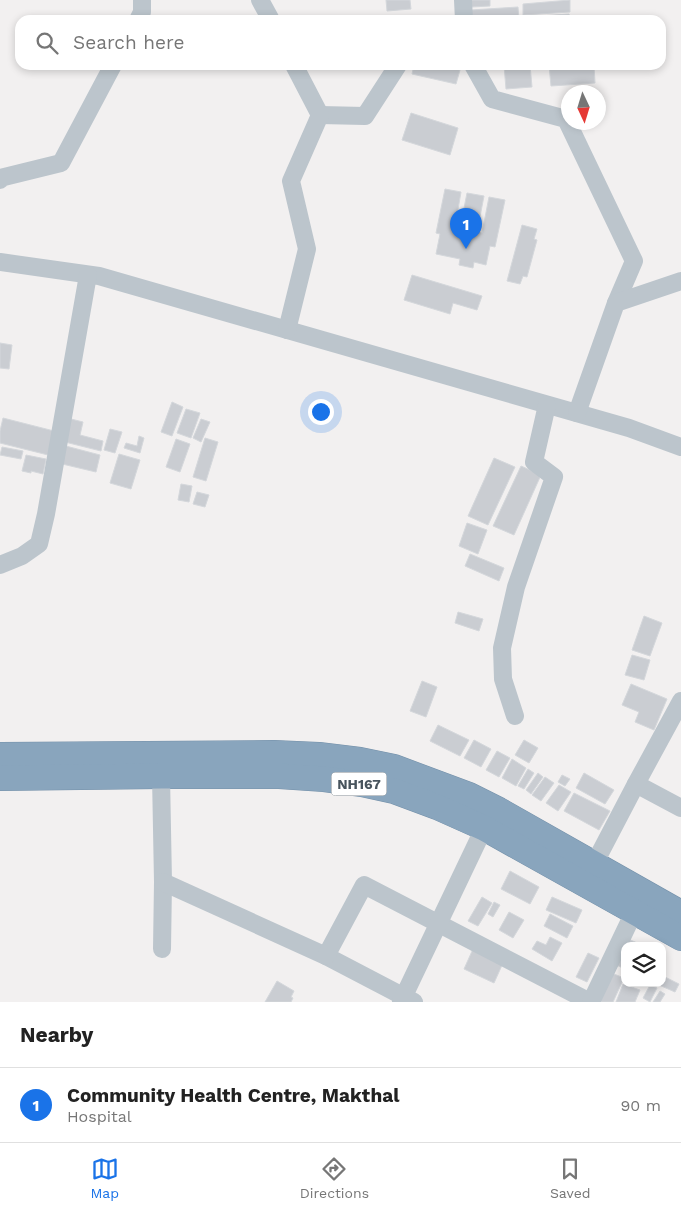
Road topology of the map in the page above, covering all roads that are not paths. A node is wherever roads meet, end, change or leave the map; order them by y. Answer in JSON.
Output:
{"nodes":[{"id":1,"x":142,"y":0,"type":"edge"},
{"id":2,"x":260,"y":0,"type":"edge"},
{"id":3,"x":463,"y":0,"type":"edge"},
{"id":4,"x":140,"y":15,"type":"edge"},
{"id":5,"x":268,"y":15,"type":"edge"},
{"id":6,"x":464,"y":15,"type":"edge"},
{"id":7,"x":110,"y":70,"type":"edge"},
{"id":8,"x":297,"y":70,"type":"edge"},
{"id":9,"x":395,"y":70,"type":"edge"},
{"id":10,"x":476,"y":70,"type":"edge"},
{"id":11,"x":320,"y":115,"type":"junction"},
{"id":12,"x":0,"y":180,"type":"edge"},
{"id":13,"x":0,"y":262,"type":"edge"},
{"id":14,"x":88,"y":275,"type":"junction"},
{"id":15,"x":681,"y":281,"type":"edge"},
{"id":16,"x":616,"y":303,"type":"junction"},
{"id":17,"x":287,"y":330,"type":"junction"},
{"id":18,"x":547,"y":405,"type":"junction"},
{"id":19,"x":577,"y":413,"type":"junction"},
{"id":20,"x":681,"y":447,"type":"edge"},
{"id":21,"x":0,"y":565,"type":"edge"},
{"id":22,"x":681,"y":701,"type":"edge"},
{"id":23,"x":515,"y":716,"type":"dead end"},
{"id":24,"x":0,"y":754,"type":"edge"},
{"id":25,"x":161,"y":776,"type":"junction"},
{"id":26,"x":0,"y":778,"type":"edge"},
{"id":27,"x":636,"y":784,"type":"junction"},
{"id":28,"x":681,"y":808,"type":"edge"},
{"id":29,"x":484,"y":828,"type":"junction"},
{"id":30,"x":589,"y":874,"type":"junction"},
{"id":31,"x":163,"y":882,"type":"junction"},
{"id":32,"x":634,"y":912,"type":"junction"},
{"id":33,"x":681,"y":913,"type":"edge"},
{"id":34,"x":439,"y":924,"type":"junction"},
{"id":35,"x":681,"y":938,"type":"edge"},
{"id":36,"x":162,"y":949,"type":"dead end"},
{"id":37,"x":326,"y":956,"type":"junction"},
{"id":38,"x":406,"y":1000,"type":"edge"},
{"id":39,"x":591,"y":1002,"type":"edge"}],
"edges":[{"from":1,"to":4,"type":"street"},
{"from":2,"to":5,"type":"street"},
{"from":3,"to":6,"type":"street"},
{"from":7,"to":12,"type":"street"},
{"from":8,"to":11,"type":"street"},
{"from":9,"to":11,"type":"street"},
{"from":10,"to":16,"type":"street"},
{"from":11,"to":17,"type":"street"},
{"from":13,"to":14,"type":"street"},
{"from":14,"to":17,"type":"street"},
{"from":14,"to":21,"type":"street"},
{"from":15,"to":16,"type":"street"},
{"from":16,"to":19,"type":"street"},
{"from":17,"to":18,"type":"street"},
{"from":18,"to":19,"type":"street"},
{"from":18,"to":23,"type":"street"},
{"from":19,"to":20,"type":"street"},
{"from":22,"to":27,"type":"street"},
{"from":24,"to":30,"type":"highway","number":"NH167"},
{"from":25,"to":26,"type":"highway","number":"NH167"},
{"from":25,"to":29,"type":"highway","number":"NH167"},
{"from":25,"to":31,"type":"street"},
{"from":27,"to":28,"type":"street"},
{"from":27,"to":30,"type":"street"},
{"from":29,"to":30,"type":"highway","number":"NH167"},
{"from":29,"to":34,"type":"street"},
{"from":30,"to":32,"type":"highway","number":"NH167"},
{"from":30,"to":33,"type":"highway","number":"NH167"},
{"from":31,"to":36,"type":"street"},
{"from":31,"to":37,"type":"street"},
{"from":32,"to":35,"type":"highway","number":"NH167"},
{"from":32,"to":39,"type":"street"},
{"from":34,"to":37,"type":"street"},
{"from":34,"to":38,"type":"street"},
{"from":34,"to":39,"type":"street"},
{"from":37,"to":38,"type":"street"}]}
